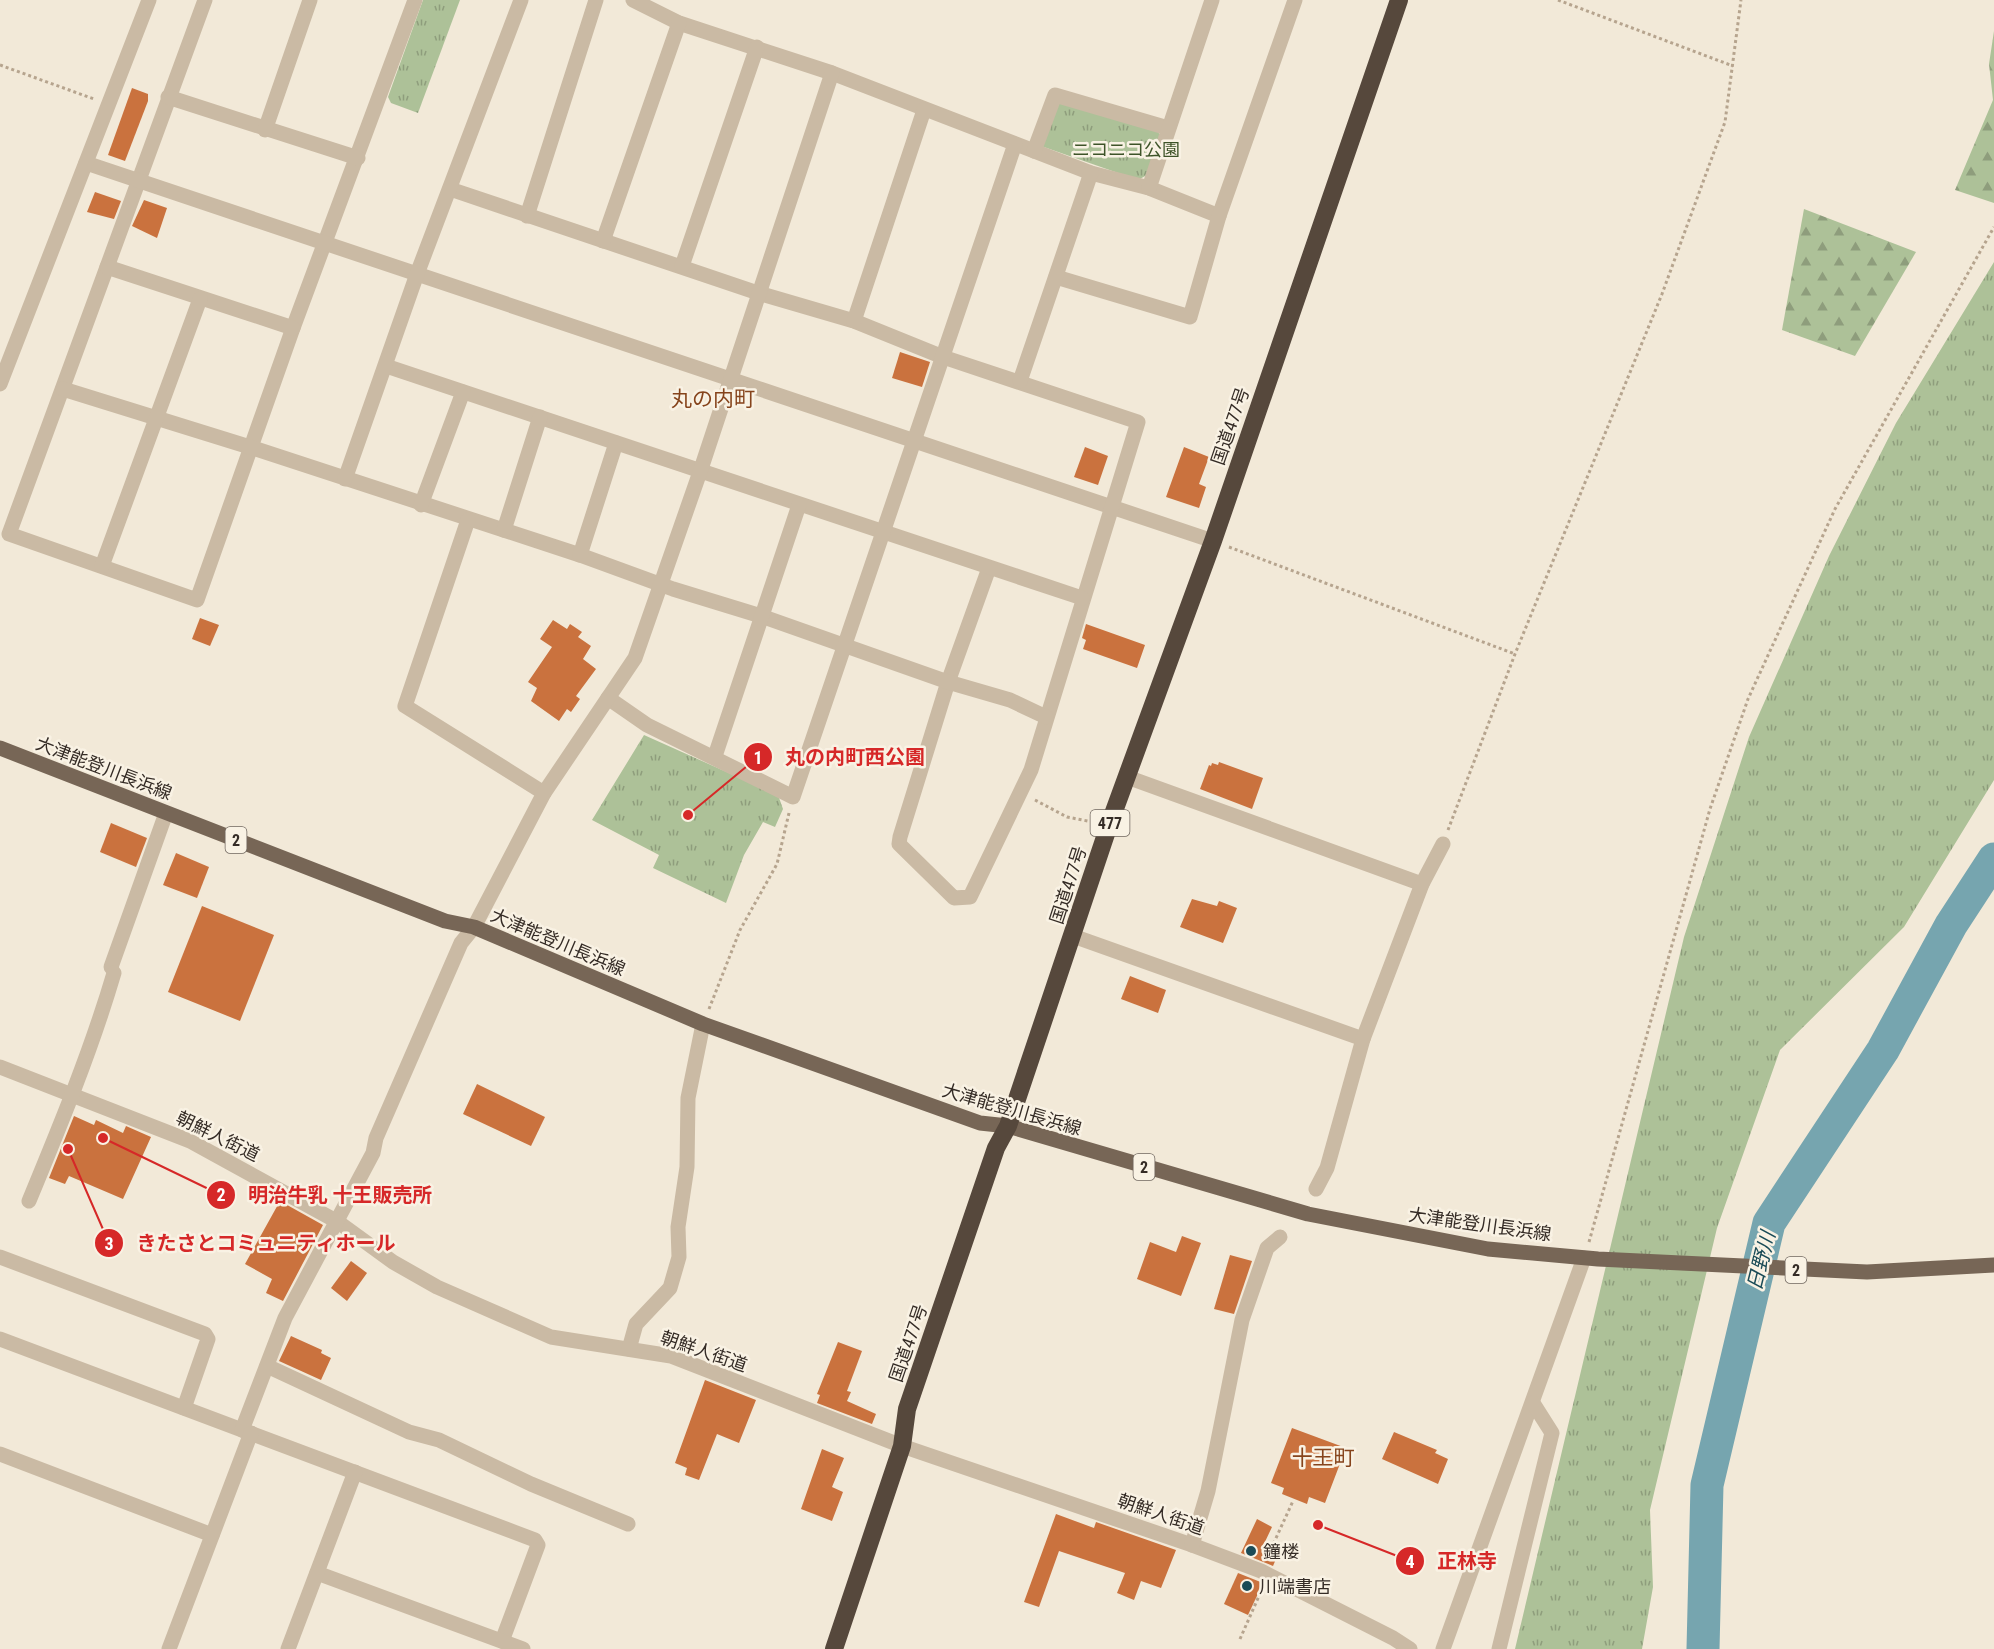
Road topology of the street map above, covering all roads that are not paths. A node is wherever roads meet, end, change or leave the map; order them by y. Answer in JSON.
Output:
{"nodes":[{"id":1,"x":148,"y":0,"type":"edge"},
{"id":2,"x":206,"y":0,"type":"edge"},
{"id":3,"x":310,"y":0,"type":"edge"},
{"id":4,"x":415,"y":0,"type":"edge"},
{"id":5,"x":520,"y":0,"type":"edge"},
{"id":6,"x":597,"y":0,"type":"edge"},
{"id":7,"x":633,"y":0,"type":"edge"},
{"id":8,"x":1212,"y":0,"type":"edge"},
{"id":9,"x":1294,"y":0,"type":"edge"},
{"id":10,"x":1399,"y":0,"type":"edge"},
{"id":11,"x":679,"y":23,"type":"junction"},
{"id":12,"x":757,"y":47,"type":"junction"},
{"id":13,"x":832,"y":73,"type":"junction"},
{"id":14,"x":168,"y":97,"type":"junction"},
{"id":15,"x":924,"y":110,"type":"junction"},
{"id":16,"x":1168,"y":128,"type":"junction"},
{"id":17,"x":265,"y":130,"type":"junction"},
{"id":18,"x":1015,"y":144,"type":"junction"},
{"id":19,"x":1034,"y":151,"type":"junction"},
{"id":20,"x":358,"y":158,"type":"junction"},
{"id":21,"x":86,"y":163,"type":"junction"},
{"id":22,"x":1091,"y":173,"type":"junction"},
{"id":23,"x":138,"y":181,"type":"junction"},
{"id":24,"x":1149,"y":188,"type":"junction"},
{"id":25,"x":450,"y":189,"type":"junction"},
{"id":26,"x":527,"y":216,"type":"junction"},
{"id":27,"x":1219,"y":216,"type":"junction"},
{"id":28,"x":603,"y":240,"type":"junction"},
{"id":29,"x":324,"y":244,"type":"junction"},
{"id":30,"x":682,"y":266,"type":"junction"},
{"id":31,"x":107,"y":267,"type":"junction"},
{"id":32,"x":417,"y":274,"type":"junction"},
{"id":33,"x":1056,"y":277,"type":"junction"},
{"id":34,"x":758,"y":293,"type":"junction"},
{"id":35,"x":200,"y":299,"type":"junction"},
{"id":36,"x":854,"y":321,"type":"junction"},
{"id":37,"x":293,"y":328,"type":"junction"},
{"id":38,"x":943,"y":357,"type":"junction"},
{"id":39,"x":386,"y":366,"type":"junction"},
{"id":40,"x":729,"y":378,"type":"junction"},
{"id":41,"x":1020,"y":381,"type":"junction"},
{"id":42,"x":0,"y":384,"type":"edge"},
{"id":43,"x":63,"y":389,"type":"junction"},
{"id":44,"x":463,"y":392,"type":"junction"},
{"id":45,"x":540,"y":417,"type":"junction"},
{"id":46,"x":157,"y":418,"type":"junction"},
{"id":47,"x":915,"y":441,"type":"junction"},
{"id":48,"x":616,"y":443,"type":"junction"},
{"id":49,"x":253,"y":448,"type":"junction"},
{"id":50,"x":701,"y":470,"type":"junction"},
{"id":51,"x":345,"y":479,"type":"junction"},
{"id":52,"x":422,"y":505,"type":"junction"},
{"id":53,"x":799,"y":505,"type":"junction"},
{"id":54,"x":1113,"y":507,"type":"junction"},
{"id":55,"x":468,"y":520,"type":"junction"},
{"id":56,"x":504,"y":530,"type":"junction"},
{"id":57,"x":886,"y":531,"type":"junction"},
{"id":58,"x":1213,"y":541,"type":"junction"},
{"id":59,"x":580,"y":555,"type":"junction"},
{"id":60,"x":102,"y":566,"type":"junction"},
{"id":61,"x":989,"y":567,"type":"junction"},
{"id":62,"x":660,"y":585,"type":"junction"},
{"id":63,"x":1082,"y":598,"type":"junction"},
{"id":64,"x":761,"y":616,"type":"junction"},
{"id":65,"x":846,"y":645,"type":"junction"},
{"id":66,"x":948,"y":682,"type":"junction"},
{"id":67,"x":608,"y":698,"type":"junction"},
{"id":68,"x":1046,"y":717,"type":"junction"},
{"id":69,"x":0,"y":748,"type":"edge"},
{"id":70,"x":715,"y":756,"type":"junction"},
{"id":71,"x":1127,"y":777,"type":"junction"},
{"id":72,"x":544,"y":793,"type":"junction"},
{"id":73,"x":166,"y":813,"type":"junction"},
{"id":74,"x":1443,"y":844,"type":"road end"},
{"id":75,"x":1422,"y":884,"type":"junction"},
{"id":76,"x":474,"y":927,"type":"junction"},
{"id":77,"x":1073,"y":936,"type":"junction"},
{"id":78,"x":703,"y":1024,"type":"junction"},
{"id":79,"x":1364,"y":1039,"type":"junction"},
{"id":80,"x":0,"y":1066,"type":"edge"},
{"id":81,"x":73,"y":1094,"type":"junction"},
{"id":82,"x":1008,"y":1126,"type":"junction"},
{"id":83,"x":1316,"y":1190,"type":"dead end"},
{"id":84,"x":29,"y":1201,"type":"dead end"},
{"id":85,"x":338,"y":1222,"type":"junction"},
{"id":86,"x":1280,"y":1237,"type":"dead end"},
{"id":87,"x":0,"y":1257,"type":"edge"},
{"id":88,"x":1591,"y":1258,"type":"junction"},
{"id":89,"x":1994,"y":1265,"type":"edge"},
{"id":90,"x":0,"y":1339,"type":"edge"},
{"id":91,"x":629,"y":1349,"type":"junction"},
{"id":92,"x":267,"y":1366,"type":"junction"},
{"id":93,"x":1533,"y":1403,"type":"junction"},
{"id":94,"x":184,"y":1408,"type":"junction"},
{"id":95,"x":247,"y":1431,"type":"junction"},
{"id":96,"x":902,"y":1446,"type":"junction"},
{"id":97,"x":0,"y":1454,"type":"edge"},
{"id":98,"x":355,"y":1472,"type":"junction"},
{"id":99,"x":628,"y":1524,"type":"dead end"},
{"id":100,"x":212,"y":1535,"type":"junction"},
{"id":101,"x":1192,"y":1545,"type":"junction"},
{"id":102,"x":317,"y":1573,"type":"junction"},
{"id":103,"x":502,"y":1641,"type":"junction"},
{"id":104,"x":169,"y":1649,"type":"edge"},
{"id":105,"x":288,"y":1649,"type":"edge"},
{"id":106,"x":523,"y":1649,"type":"edge"},
{"id":107,"x":834,"y":1649,"type":"edge"},
{"id":108,"x":1410,"y":1649,"type":"edge"},
{"id":109,"x":1443,"y":1649,"type":"edge"},
{"id":110,"x":1499,"y":1649,"type":"edge"}],
"edges":[{"from":1,"to":21,"type":"street"},
{"from":2,"to":14,"type":"street"},
{"from":3,"to":17,"type":"street"},
{"from":4,"to":20,"type":"street"},
{"from":5,"to":25,"type":"street"},
{"from":6,"to":26,"type":"street"},
{"from":7,"to":11,"type":"street"},
{"from":8,"to":16,"type":"street"},
{"from":9,"to":27,"type":"street"},
{"from":10,"to":58,"type":"highway","name":"国道477号","number":"477"},
{"from":11,"to":12,"type":"street"},
{"from":11,"to":28,"type":"street"},
{"from":12,"to":13,"type":"street"},
{"from":12,"to":30,"type":"street"},
{"from":13,"to":15,"type":"street"},
{"from":13,"to":34,"type":"street"},
{"from":14,"to":17,"type":"street"},
{"from":14,"to":23,"type":"street"},
{"from":15,"to":18,"type":"street"},
{"from":15,"to":36,"type":"street"},
{"from":16,"to":19,"type":"street"},
{"from":16,"to":24,"type":"street"},
{"from":17,"to":20,"type":"street"},
{"from":18,"to":19,"type":"street"},
{"from":18,"to":38,"type":"street"},
{"from":19,"to":22,"type":"street"},
{"from":20,"to":29,"type":"street"},
{"from":21,"to":23,"type":"street"},
{"from":21,"to":42,"type":"street"},
{"from":22,"to":24,"type":"street"},
{"from":22,"to":33,"type":"street"},
{"from":23,"to":29,"type":"street"},
{"from":23,"to":31,"type":"street"},
{"from":24,"to":27,"type":"street"},
{"from":25,"to":26,"type":"street"},
{"from":25,"to":32,"type":"street"},
{"from":26,"to":28,"type":"street"},
{"from":27,"to":33,"type":"street"},
{"from":28,"to":30,"type":"street"},
{"from":29,"to":32,"type":"street"},
{"from":29,"to":37,"type":"street"},
{"from":30,"to":34,"type":"street"},
{"from":31,"to":35,"type":"street"},
{"from":31,"to":43,"type":"street"},
{"from":32,"to":39,"type":"street"},
{"from":32,"to":40,"type":"street"},
{"from":33,"to":41,"type":"street"},
{"from":34,"to":36,"type":"street"},
{"from":34,"to":40,"type":"street"},
{"from":35,"to":37,"type":"street"},
{"from":35,"to":46,"type":"street"},
{"from":36,"to":38,"type":"street"},
{"from":37,"to":49,"type":"street"},
{"from":38,"to":41,"type":"street"},
{"from":38,"to":47,"type":"street"},
{"from":39,"to":44,"type":"street"},
{"from":39,"to":51,"type":"street"},
{"from":40,"to":47,"type":"street"},
{"from":40,"to":50,"type":"street"},
{"from":41,"to":54,"type":"street"},
{"from":43,"to":46,"type":"street"},
{"from":43,"to":60,"type":"street"},
{"from":44,"to":45,"type":"street"},
{"from":44,"to":52,"type":"street"},
{"from":45,"to":48,"type":"street"},
{"from":45,"to":56,"type":"street"},
{"from":46,"to":49,"type":"street"},
{"from":46,"to":60,"type":"street"},
{"from":47,"to":54,"type":"street"},
{"from":47,"to":57,"type":"street"},
{"from":48,"to":50,"type":"street"},
{"from":48,"to":59,"type":"street"},
{"from":49,"to":51,"type":"street"},
{"from":49,"to":60,"type":"street"},
{"from":50,"to":53,"type":"street"},
{"from":50,"to":62,"type":"street"},
{"from":51,"to":52,"type":"street"},
{"from":52,"to":55,"type":"street"},
{"from":53,"to":57,"type":"street"},
{"from":53,"to":64,"type":"street"},
{"from":54,"to":58,"type":"street"},
{"from":54,"to":63,"type":"street"},
{"from":55,"to":56,"type":"street"},
{"from":55,"to":72,"type":"street"},
{"from":56,"to":59,"type":"street"},
{"from":57,"to":61,"type":"street"},
{"from":57,"to":65,"type":"street"},
{"from":58,"to":71,"type":"highway","name":"国道477号","number":"477"},
{"from":59,"to":62,"type":"street"},
{"from":61,"to":63,"type":"street"},
{"from":61,"to":66,"type":"street"},
{"from":62,"to":64,"type":"street"},
{"from":62,"to":67,"type":"street"},
{"from":63,"to":68,"type":"street"},
{"from":64,"to":65,"type":"street"},
{"from":64,"to":70,"type":"street"},
{"from":65,"to":66,"type":"street"},
{"from":65,"to":70,"type":"street"},
{"from":66,"to":68,"type":"street"},
{"from":66,"to":68,"type":"street"},
{"from":67,"to":70,"type":"street"},
{"from":67,"to":72,"type":"street"},
{"from":69,"to":73,"type":"main road","name":"大津能登川長浜線","number":"2"},
{"from":71,"to":75,"type":"street"},
{"from":71,"to":77,"type":"highway","name":"国道477号","number":"477"},
{"from":72,"to":76,"type":"street"},
{"from":73,"to":76,"type":"main road","name":"大津能登川長浜線","number":"2"},
{"from":73,"to":81,"type":"street"},
{"from":74,"to":75,"type":"street"},
{"from":75,"to":79,"type":"street"},
{"from":76,"to":78,"type":"main road","name":"大津能登川長浜線","number":"2"},
{"from":76,"to":85,"type":"street"},
{"from":77,"to":79,"type":"street"},
{"from":77,"to":82,"type":"highway","name":"国道477号","number":"477"},
{"from":78,"to":82,"type":"main road","name":"大津能登川長浜線","number":"2"},
{"from":78,"to":91,"type":"street"},
{"from":79,"to":83,"type":"street"},
{"from":80,"to":81,"type":"street","name":"朝鮮人街道"},
{"from":81,"to":84,"type":"street"},
{"from":81,"to":85,"type":"street","name":"朝鮮人街道"},
{"from":82,"to":88,"type":"main road","name":"大津能登川長浜線","number":"2"},
{"from":82,"to":96,"type":"highway","name":"国道477号","number":"477"},
{"from":85,"to":91,"type":"street","name":"朝鮮人街道"},
{"from":85,"to":92,"type":"street"},
{"from":86,"to":101,"type":"street"},
{"from":87,"to":94,"type":"street"},
{"from":88,"to":89,"type":"main road","name":"大津能登川長浜線","number":"2"},
{"from":88,"to":93,"type":"street"},
{"from":90,"to":94,"type":"street"},
{"from":91,"to":96,"type":"street","name":"朝鮮人街道"},
{"from":92,"to":95,"type":"street"},
{"from":92,"to":99,"type":"street"},
{"from":93,"to":109,"type":"street"},
{"from":93,"to":110,"type":"street"},
{"from":94,"to":95,"type":"street"},
{"from":95,"to":98,"type":"street"},
{"from":95,"to":100,"type":"street"},
{"from":96,"to":101,"type":"street","name":"朝鮮人街道"},
{"from":96,"to":107,"type":"highway","name":"国道477号","number":"477"},
{"from":97,"to":100,"type":"street"},
{"from":98,"to":102,"type":"street"},
{"from":98,"to":103,"type":"street"},
{"from":100,"to":104,"type":"street"},
{"from":101,"to":108,"type":"street","name":"朝鮮人街道"},
{"from":102,"to":103,"type":"street"},
{"from":102,"to":105,"type":"street"},
{"from":103,"to":106,"type":"street"}]}
